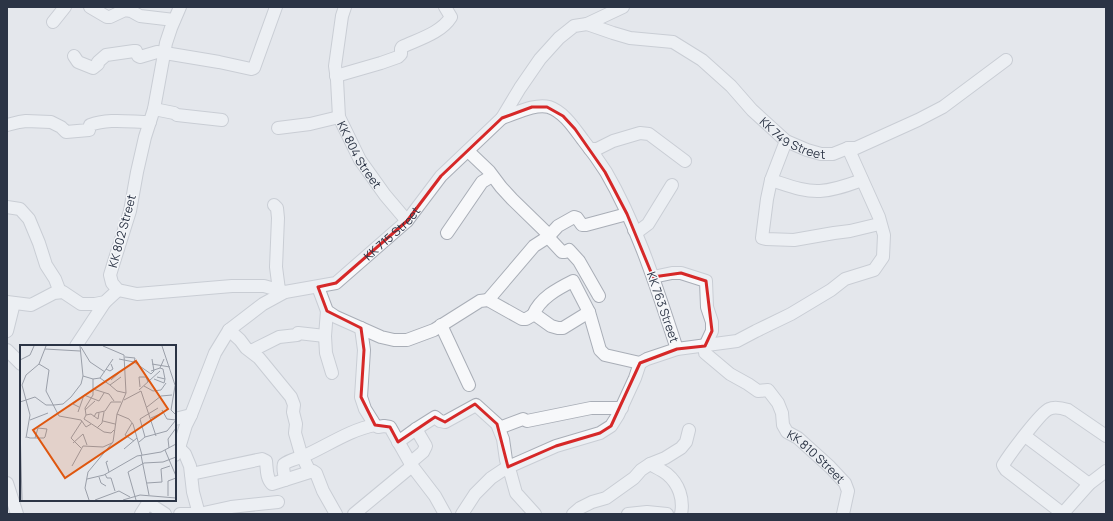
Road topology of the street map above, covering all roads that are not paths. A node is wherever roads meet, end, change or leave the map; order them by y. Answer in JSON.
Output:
{"nodes":[{"id":1,"x":65,"y":7,"type":"edge"},
{"id":2,"x":90,"y":7,"type":"edge"},
{"id":3,"x":180,"y":7,"type":"edge"},
{"id":4,"x":276,"y":7,"type":"edge"},
{"id":5,"x":345,"y":7,"type":"edge"},
{"id":6,"x":445,"y":7,"type":"edge"},
{"id":7,"x":623,"y":7,"type":"edge"},
{"id":8,"x":174,"y":20,"type":"junction"},
{"id":9,"x":53,"y":22,"type":"dead end"},
{"id":10,"x":587,"y":24,"type":"junction"},
{"id":11,"x":164,"y":52,"type":"junction"},
{"id":12,"x":74,"y":56,"type":"dead end"},
{"id":13,"x":1006,"y":60,"type":"dead end"},
{"id":14,"x":336,"y":76,"type":"junction"},
{"id":15,"x":154,"y":109,"type":"junction"},
{"id":16,"x":339,"y":118,"type":"junction"},
{"id":17,"x":502,"y":118,"type":"junction"},
{"id":18,"x":222,"y":120,"type":"dead end"},
{"id":19,"x":150,"y":122,"type":"junction"},
{"id":20,"x":7,"y":125,"type":"edge"},
{"id":21,"x":278,"y":128,"type":"dead end"},
{"id":22,"x":786,"y":141,"type":"junction"},
{"id":23,"x":848,"y":148,"type":"junction"},
{"id":24,"x":590,"y":149,"type":"junction"},
{"id":25,"x":468,"y":151,"type":"junction"},
{"id":26,"x":685,"y":161,"type":"dead end"},
{"id":27,"x":492,"y":176,"type":"junction"},
{"id":28,"x":771,"y":180,"type":"junction"},
{"id":29,"x":862,"y":180,"type":"junction"},
{"id":30,"x":672,"y":185,"type":"dead end"},
{"id":31,"x":274,"y":205,"type":"dead end"},
{"id":32,"x":7,"y":207,"type":"edge"},
{"id":33,"x":627,"y":214,"type":"junction"},
{"id":34,"x":407,"y":221,"type":"junction"},
{"id":35,"x":875,"y":225,"type":"dead end"},
{"id":36,"x":634,"y":230,"type":"junction"},
{"id":37,"x":447,"y":233,"type":"dead end"},
{"id":38,"x":548,"y":236,"type":"junction"},
{"id":39,"x":653,"y":278,"type":"junction"},
{"id":40,"x":318,"y":287,"type":"junction"},
{"id":41,"x":118,"y":290,"type":"junction"},
{"id":42,"x":282,"y":291,"type":"junction"},
{"id":43,"x":60,"y":292,"type":"junction"},
{"id":44,"x":599,"y":296,"type":"dead end"},
{"id":45,"x":488,"y":300,"type":"junction"},
{"id":46,"x":105,"y":302,"type":"junction"},
{"id":47,"x":10,"y":303,"type":"edge"},
{"id":48,"x":327,"y":311,"type":"junction"},
{"id":49,"x":589,"y":312,"type":"junction"},
{"id":50,"x":533,"y":315,"type":"junction"},
{"id":51,"x":441,"y":326,"type":"junction"},
{"id":52,"x":361,"y":328,"type":"junction"},
{"id":53,"x":229,"y":330,"type":"junction"},
{"id":54,"x":7,"y":331,"type":"edge"},
{"id":55,"x":325,"y":336,"type":"junction"},
{"id":56,"x":77,"y":345,"type":"edge"},
{"id":57,"x":705,"y":346,"type":"junction"},
{"id":58,"x":677,"y":349,"type":"junction"},
{"id":59,"x":7,"y":350,"type":"edge"},
{"id":60,"x":251,"y":351,"type":"junction"},
{"id":61,"x":20,"y":363,"type":"edge"},
{"id":62,"x":640,"y":363,"type":"junction"},
{"id":63,"x":332,"y":373,"type":"dead end"},
{"id":64,"x":469,"y":385,"type":"dead end"},
{"id":65,"x":622,"y":408,"type":"junction"},
{"id":66,"x":191,"y":415,"type":"junction"},
{"id":67,"x":176,"y":419,"type":"edge"},
{"id":68,"x":375,"y":426,"type":"junction"},
{"id":69,"x":499,"y":428,"type":"junction"},
{"id":70,"x":416,"y":429,"type":"junction"},
{"id":71,"x":689,"y":430,"type":"dead end"},
{"id":72,"x":1025,"y":436,"type":"junction"},
{"id":73,"x":1106,"y":436,"type":"edge"},
{"id":74,"x":398,"y":442,"type":"junction"},
{"id":75,"x":177,"y":451,"type":"edge"},
{"id":76,"x":302,"y":457,"type":"junction"},
{"id":77,"x":650,"y":464,"type":"junction"},
{"id":78,"x":411,"y":465,"type":"junction"},
{"id":79,"x":508,"y":467,"type":"junction"},
{"id":80,"x":1106,"y":471,"type":"edge"},
{"id":81,"x":310,"y":472,"type":"junction"},
{"id":82,"x":191,"y":474,"type":"junction"},
{"id":83,"x":285,"y":480,"type":"junction"},
{"id":84,"x":7,"y":483,"type":"edge"},
{"id":85,"x":1089,"y":484,"type":"junction"},
{"id":86,"x":149,"y":501,"type":"edge"},
{"id":87,"x":278,"y":502,"type":"dead end"},
{"id":88,"x":217,"y":512,"type":"edge"},
{"id":89,"x":17,"y":514,"type":"edge"},
{"id":90,"x":140,"y":514,"type":"edge"},
{"id":91,"x":165,"y":514,"type":"edge"},
{"id":92,"x":180,"y":514,"type":"edge"},
{"id":93,"x":199,"y":514,"type":"edge"},
{"id":94,"x":336,"y":514,"type":"edge"},
{"id":95,"x":354,"y":514,"type":"edge"},
{"id":96,"x":445,"y":514,"type":"edge"},
{"id":97,"x":462,"y":514,"type":"edge"},
{"id":98,"x":535,"y":514,"type":"edge"},
{"id":99,"x":573,"y":514,"type":"edge"},
{"id":100,"x":628,"y":514,"type":"edge"},
{"id":101,"x":667,"y":514,"type":"edge"},
{"id":102,"x":681,"y":514,"type":"edge"},
{"id":103,"x":843,"y":514,"type":"edge"}],
"edges":[{"from":1,"to":9,"type":"street"},
{"from":2,"to":8,"type":"street"},
{"from":3,"to":8,"type":"street","name":"KK 802 Street"},
{"from":4,"to":11,"type":"street"},
{"from":5,"to":14,"type":"street","name":"KK 804 Street"},
{"from":6,"to":14,"type":"street"},
{"from":7,"to":10,"type":"street","name":"KK 715 Street"},
{"from":8,"to":11,"type":"street","name":"KK 802 Street"},
{"from":10,"to":17,"type":"street","name":"KK 715 Street"},
{"from":10,"to":22,"type":"street","name":"KK 749 Street"},
{"from":11,"to":12,"type":"street"},
{"from":11,"to":15,"type":"street","name":"KK 802 Street"},
{"from":13,"to":23,"type":"street","name":"KK 749 Street"},
{"from":14,"to":16,"type":"street","name":"KK 804 Street"},
{"from":15,"to":18,"type":"street"},
{"from":15,"to":19,"type":"street","name":"KK 802 Street"},
{"from":16,"to":21,"type":"street"},
{"from":16,"to":34,"type":"street","name":"KK 804 Street"},
{"from":17,"to":24,"type":"street","name":"KK 763 Street"},
{"from":17,"to":25,"type":"street","name":"KK 715 Street"},
{"from":19,"to":20,"type":"street"},
{"from":19,"to":41,"type":"street","name":"KK 802 Street"},
{"from":22,"to":23,"type":"street","name":"KK 749 Street"},
{"from":22,"to":28,"type":"street"},
{"from":23,"to":29,"type":"street"},
{"from":24,"to":26,"type":"street"},
{"from":24,"to":33,"type":"street","name":"KK 763 Street"},
{"from":25,"to":27,"type":"street"},
{"from":25,"to":34,"type":"street","name":"KK 715 Street"},
{"from":27,"to":37,"type":"street"},
{"from":27,"to":38,"type":"street"},
{"from":28,"to":29,"type":"street"},
{"from":28,"to":35,"type":"street"},
{"from":29,"to":57,"type":"street"},
{"from":30,"to":36,"type":"street"},
{"from":31,"to":42,"type":"street"},
{"from":32,"to":43,"type":"street"},
{"from":33,"to":36,"type":"street","name":"KK 763 Street"},
{"from":33,"to":38,"type":"street"},
{"from":34,"to":40,"type":"street","name":"KK 715 Street"},
{"from":36,"to":39,"type":"street","name":"KK 763 Street"},
{"from":38,"to":44,"type":"street"},
{"from":38,"to":45,"type":"street"},
{"from":39,"to":57,"type":"street"},
{"from":39,"to":58,"type":"street","name":"KK 763 Street"},
{"from":40,"to":42,"type":"street","name":"KK 715 Street"},
{"from":40,"to":48,"type":"street"},
{"from":41,"to":42,"type":"street"},
{"from":41,"to":46,"type":"street"},
{"from":42,"to":53,"type":"street","name":"KK 715 Street"},
{"from":43,"to":46,"type":"street"},
{"from":43,"to":47,"type":"street"},
{"from":45,"to":50,"type":"street"},
{"from":45,"to":51,"type":"street"},
{"from":46,"to":56,"type":"street"},
{"from":47,"to":54,"type":"street"},
{"from":48,"to":52,"type":"street"},
{"from":48,"to":55,"type":"street"},
{"from":49,"to":50,"type":"street"},
{"from":49,"to":50,"type":"street"},
{"from":49,"to":62,"type":"street"},
{"from":51,"to":52,"type":"street"},
{"from":51,"to":64,"type":"street"},
{"from":52,"to":68,"type":"street"},
{"from":53,"to":60,"type":"street"},
{"from":53,"to":66,"type":"street","name":"KK 715 Street"},
{"from":55,"to":60,"type":"street"},
{"from":55,"to":63,"type":"street"},
{"from":57,"to":58,"type":"street"},
{"from":57,"to":103,"type":"street","name":"KK 810 Street"},
{"from":58,"to":62,"type":"street","name":"KK 763 Street"},
{"from":59,"to":61,"type":"street"},
{"from":60,"to":76,"type":"street"},
{"from":62,"to":65,"type":"street"},
{"from":65,"to":69,"type":"street"},
{"from":65,"to":79,"type":"street"},
{"from":66,"to":67,"type":"street"},
{"from":66,"to":75,"type":"street","name":"KK 715 Street"},
{"from":68,"to":74,"type":"street"},
{"from":68,"to":76,"type":"street"},
{"from":69,"to":70,"type":"street"},
{"from":69,"to":79,"type":"street"},
{"from":70,"to":74,"type":"street"},
{"from":70,"to":78,"type":"street"},
{"from":71,"to":77,"type":"street"},
{"from":72,"to":73,"type":"street"},
{"from":72,"to":85,"type":"street"},
{"from":72,"to":85,"type":"street"},
{"from":74,"to":78,"type":"street"},
{"from":75,"to":82,"type":"street"},
{"from":76,"to":81,"type":"street"},
{"from":76,"to":83,"type":"street"},
{"from":77,"to":99,"type":"street"},
{"from":77,"to":102,"type":"street"},
{"from":78,"to":95,"type":"street"},
{"from":78,"to":96,"type":"street"},
{"from":79,"to":97,"type":"street"},
{"from":79,"to":98,"type":"street"},
{"from":80,"to":85,"type":"street"},
{"from":81,"to":83,"type":"street"},
{"from":81,"to":94,"type":"street"},
{"from":82,"to":83,"type":"street"},
{"from":82,"to":93,"type":"street"},
{"from":84,"to":89,"type":"street"},
{"from":86,"to":90,"type":"street"},
{"from":86,"to":91,"type":"street"},
{"from":87,"to":88,"type":"street"},
{"from":88,"to":93,"type":"street"},
{"from":92,"to":93,"type":"street"},
{"from":100,"to":101,"type":"street"}]}
